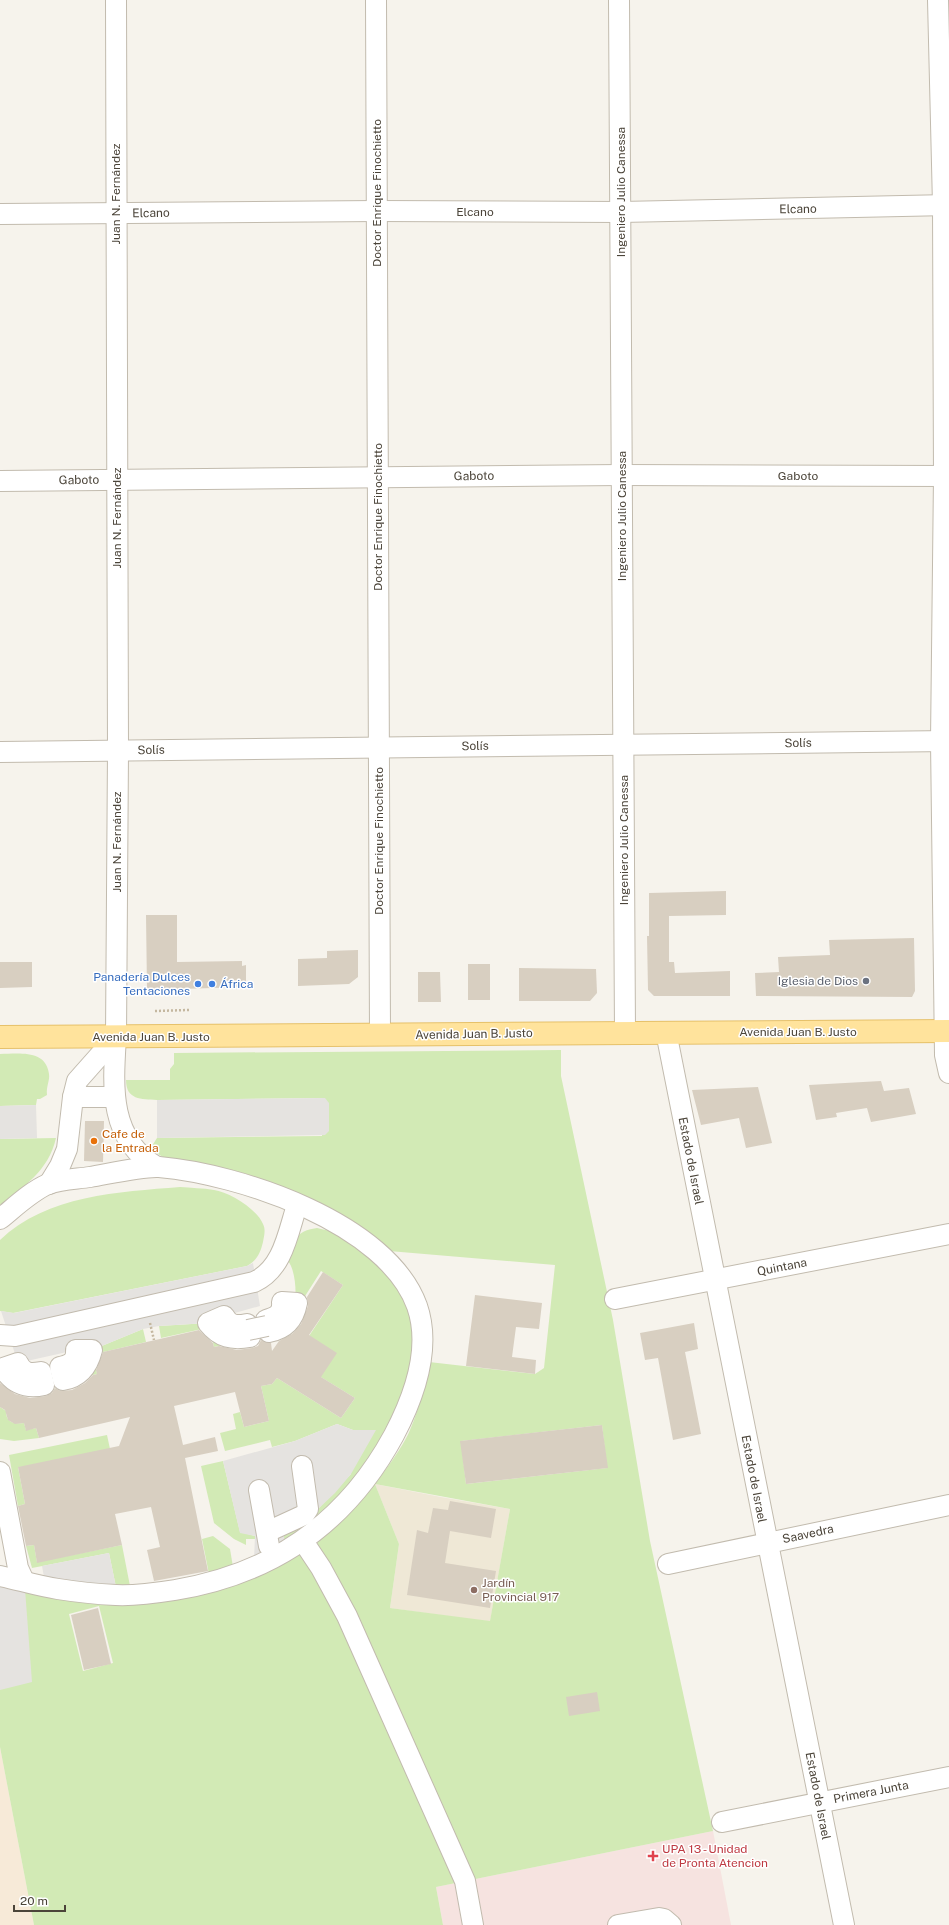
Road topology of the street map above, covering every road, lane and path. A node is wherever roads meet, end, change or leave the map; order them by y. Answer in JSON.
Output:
{"nodes":[{"id":1,"x":116,"y":0,"type":"edge"},
{"id":2,"x":376,"y":0,"type":"edge"},
{"id":3,"x":619,"y":0,"type":"edge"},
{"id":4,"x":938,"y":0,"type":"edge"},
{"id":5,"x":946,"y":205,"type":"edge"},
{"id":6,"x":377,"y":211,"type":"junction"},
{"id":7,"x":621,"y":212,"type":"junction"},
{"id":8,"x":0,"y":214,"type":"edge"},
{"id":9,"x":116,"y":214,"type":"junction"},
{"id":10,"x":622,"y":475,"type":"junction"},
{"id":11,"x":946,"y":476,"type":"edge"},
{"id":12,"x":378,"y":478,"type":"junction"},
{"id":13,"x":117,"y":479,"type":"junction"},
{"id":14,"x":0,"y":481,"type":"edge"},
{"id":15,"x":945,"y":741,"type":"edge"},
{"id":16,"x":624,"y":745,"type":"junction"},
{"id":17,"x":379,"y":748,"type":"junction"},
{"id":18,"x":118,"y":750,"type":"junction"},
{"id":19,"x":0,"y":752,"type":"edge"},
{"id":20,"x":189,"y":1010,"type":"dead end"},
{"id":21,"x":155,"y":1011,"type":"dead end"},
{"id":22,"x":947,"y":1031,"type":"edge"},
{"id":23,"x":625,"y":1032,"type":"junction"},
{"id":24,"x":666,"y":1032,"type":"junction"},
{"id":25,"x":380,"y":1035,"type":"junction"},
{"id":26,"x":0,"y":1037,"type":"edge"},
{"id":27,"x":116,"y":1037,"type":"junction"},
{"id":28,"x":949,"y":1073,"type":"edge"},
{"id":29,"x":73,"y":1097,"type":"junction"},
{"id":30,"x":114,"y":1097,"type":"junction"},
{"id":31,"x":157,"y":1167,"type":"junction"},
{"id":32,"x":49,"y":1184,"type":"junction"},
{"id":33,"x":297,"y":1205,"type":"junction"},
{"id":34,"x":0,"y":1219,"type":"edge"},
{"id":35,"x":949,"y":1234,"type":"edge"},
{"id":36,"x":714,"y":1280,"type":"junction"},
{"id":37,"x":615,"y":1299,"type":"dead end"},
{"id":38,"x":290,"y":1303,"type":"dead end"},
{"id":39,"x":216,"y":1319,"type":"dead end"},
{"id":40,"x":151,"y":1328,"type":"dead end"},
{"id":41,"x":0,"y":1335,"type":"edge"},
{"id":42,"x":154,"y":1340,"type":"dead end"},
{"id":43,"x":84,"y":1350,"type":"dead end"},
{"id":44,"x":11,"y":1366,"type":"dead end"},
{"id":45,"x":0,"y":1460,"type":"edge"},
{"id":46,"x":302,"y":1466,"type":"dead end"},
{"id":47,"x":0,"y":1473,"type":"edge"},
{"id":48,"x":258,"y":1490,"type":"dead end"},
{"id":49,"x":949,"y":1505,"type":"edge"},
{"id":50,"x":15,"y":1506,"type":"dead end"},
{"id":51,"x":20,"y":1532,"type":"dead end"},
{"id":52,"x":267,"y":1532,"type":"junction"},
{"id":53,"x":303,"y":1541,"type":"junction"},
{"id":54,"x":767,"y":1543,"type":"junction"},
{"id":55,"x":272,"y":1559,"type":"junction"},
{"id":56,"x":668,"y":1564,"type":"dead end"},
{"id":57,"x":21,"y":1575,"type":"junction"},
{"id":58,"x":0,"y":1576,"type":"edge"},
{"id":59,"x":949,"y":1777,"type":"edge"},
{"id":60,"x":819,"y":1803,"type":"junction"},
{"id":61,"x":722,"y":1822,"type":"dead end"},
{"id":62,"x":473,"y":1925,"type":"edge"},
{"id":63,"x":618,"y":1925,"type":"edge"},
{"id":64,"x":671,"y":1925,"type":"edge"},
{"id":65,"x":844,"y":1925,"type":"edge"}],
"edges":[{"from":1,"to":9,"type":"street","name":"Juan N. Fernández"},
{"from":2,"to":6,"type":"street","name":"Doctor Enrique Finochietto"},
{"from":3,"to":7,"type":"street","name":"Ingeniero Julio Canessa"},
{"from":4,"to":5,"type":"street"},
{"from":5,"to":7,"type":"street","name":"Elcano"},
{"from":5,"to":11,"type":"street"},
{"from":6,"to":7,"type":"street","name":"Elcano"},
{"from":6,"to":9,"type":"street","name":"Elcano"},
{"from":6,"to":12,"type":"street","name":"Doctor Enrique Finochietto"},
{"from":7,"to":10,"type":"street","name":"Ingeniero Julio Canessa"},
{"from":8,"to":9,"type":"street","name":"Elcano"},
{"from":9,"to":13,"type":"street","name":"Juan N. Fernández"},
{"from":10,"to":11,"type":"street","name":"Gaboto"},
{"from":10,"to":12,"type":"street","name":"Gaboto"},
{"from":10,"to":16,"type":"street","name":"Ingeniero Julio Canessa"},
{"from":11,"to":15,"type":"street"},
{"from":12,"to":13,"type":"street","name":"Gaboto"},
{"from":12,"to":17,"type":"street","name":"Doctor Enrique Finochietto"},
{"from":13,"to":14,"type":"street","name":"Gaboto"},
{"from":13,"to":18,"type":"street","name":"Juan N. Fernández"},
{"from":15,"to":16,"type":"street","name":"Solís"},
{"from":15,"to":22,"type":"street"},
{"from":16,"to":17,"type":"street","name":"Solís"},
{"from":16,"to":23,"type":"street","name":"Ingeniero Julio Canessa"},
{"from":17,"to":18,"type":"street","name":"Solís"},
{"from":17,"to":25,"type":"street","name":"Doctor Enrique Finochietto"},
{"from":18,"to":19,"type":"street","name":"Solís"},
{"from":18,"to":27,"type":"street","name":"Juan N. Fernández"},
{"from":20,"to":21,"type":"path"},
{"from":22,"to":24,"type":"main road","name":"Avenida Juan B. Justo"},
{"from":22,"to":28,"type":"street"},
{"from":23,"to":24,"type":"main road","name":"Avenida Juan B. Justo"},
{"from":23,"to":25,"type":"main road","name":"Avenida Juan B. Justo"},
{"from":24,"to":36,"type":"street","name":"Estado de Israel"},
{"from":25,"to":27,"type":"main road","name":"Avenida Juan B. Justo"},
{"from":26,"to":27,"type":"main road","name":"Avenida Juan B. Justo"},
{"from":27,"to":29,"type":"street"},
{"from":27,"to":30,"type":"street","name":"Juan N. Fernández"},
{"from":29,"to":30,"type":"street"},
{"from":29,"to":32,"type":"street"},
{"from":30,"to":31,"type":"street","name":"Juan N. Fernández"},
{"from":31,"to":32,"type":"street"},
{"from":31,"to":33,"type":"street"},
{"from":32,"to":34,"type":"street"},
{"from":33,"to":41,"type":"street"},
{"from":33,"to":53,"type":"street"},
{"from":35,"to":36,"type":"street","name":"Quintana"},
{"from":36,"to":37,"type":"street","name":"Quintana"},
{"from":36,"to":54,"type":"street","name":"Estado de Israel"},
{"from":38,"to":39,"type":"street"},
{"from":40,"to":42,"type":"path"},
{"from":43,"to":44,"type":"street"},
{"from":45,"to":50,"type":"street"},
{"from":46,"to":52,"type":"street"},
{"from":47,"to":57,"type":"street"},
{"from":48,"to":52,"type":"street"},
{"from":49,"to":54,"type":"street","name":"Saavedra"},
{"from":51,"to":57,"type":"street"},
{"from":52,"to":55,"type":"street"},
{"from":53,"to":55,"type":"street"},
{"from":53,"to":62,"type":"street"},
{"from":54,"to":56,"type":"street","name":"Saavedra"},
{"from":54,"to":60,"type":"street","name":"Estado de Israel"},
{"from":55,"to":57,"type":"street"},
{"from":57,"to":58,"type":"street"},
{"from":59,"to":60,"type":"street","name":"Primera Junta"},
{"from":60,"to":61,"type":"street","name":"Primera Junta"},
{"from":60,"to":65,"type":"street","name":"Estado de Israel"},
{"from":63,"to":64,"type":"street"}]}
